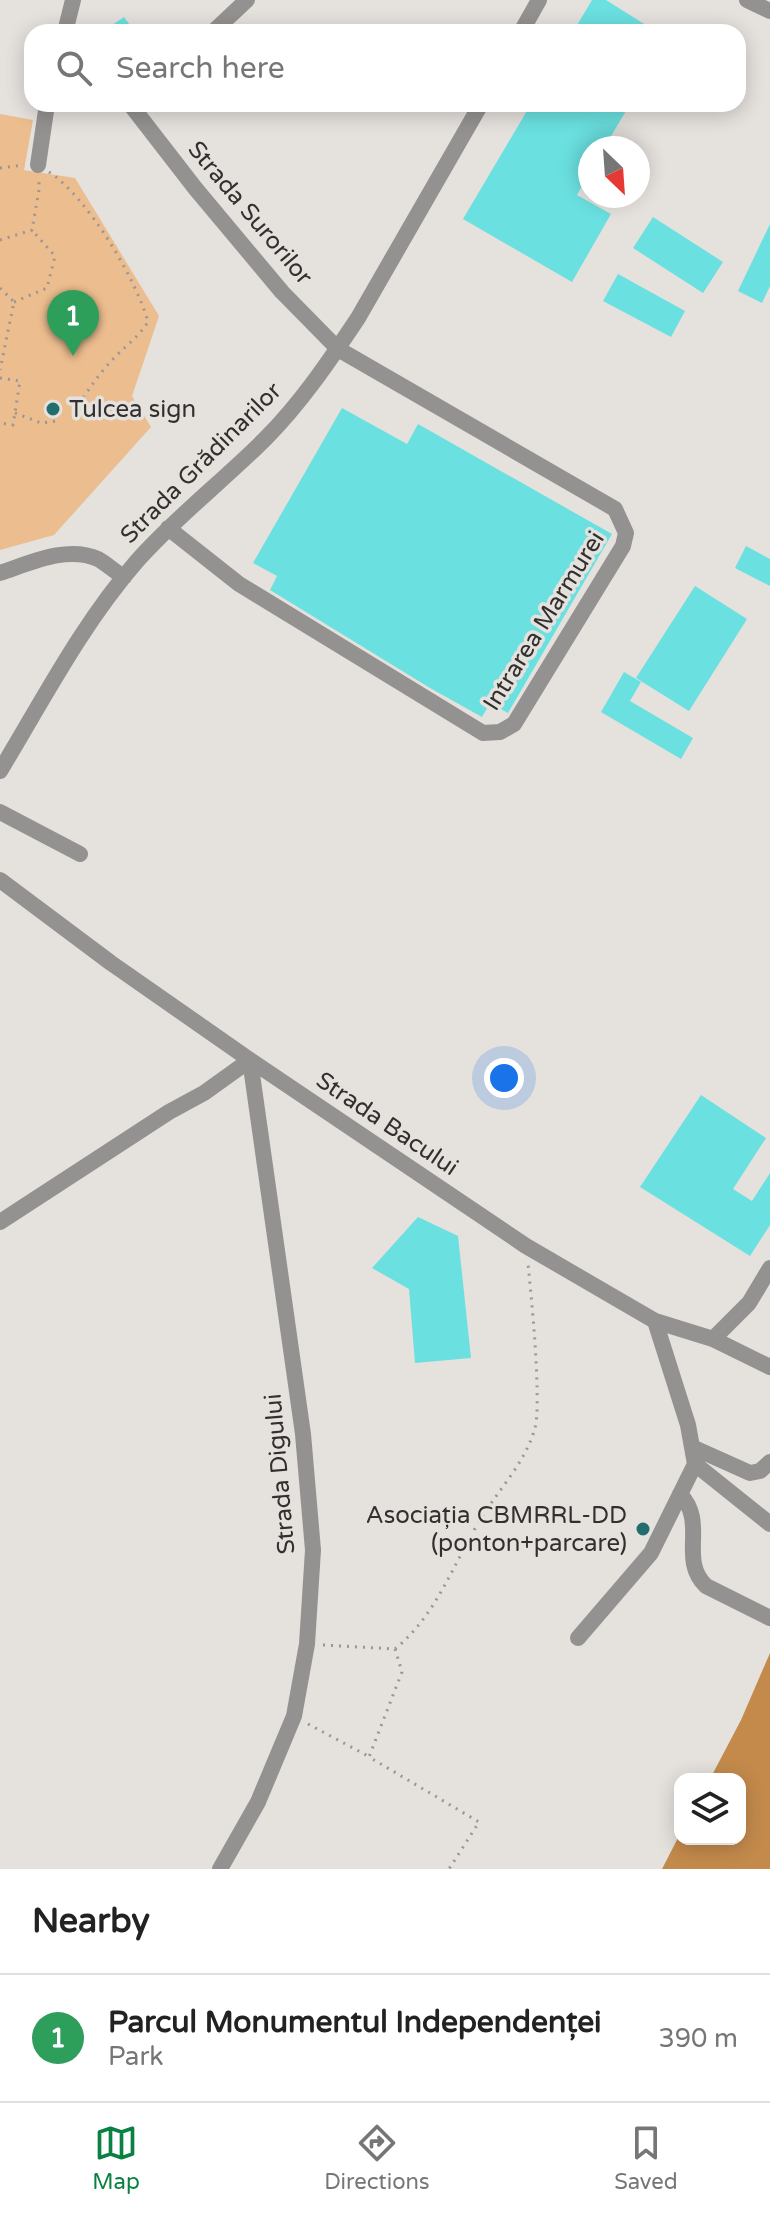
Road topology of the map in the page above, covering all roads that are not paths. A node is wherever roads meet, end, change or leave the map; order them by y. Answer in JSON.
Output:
{"nodes":[{"id":1,"x":73,"y":0,"type":"edge"},
{"id":2,"x":247,"y":0,"type":"edge"},
{"id":3,"x":539,"y":0,"type":"edge"},
{"id":4,"x":747,"y":0,"type":"edge"},
{"id":5,"x":770,"y":11,"type":"edge"},
{"id":6,"x":70,"y":24,"type":"edge"},
{"id":7,"x":221,"y":24,"type":"edge"},
{"id":8,"x":526,"y":24,"type":"edge"},
{"id":9,"x":45,"y":112,"type":"edge"},
{"id":10,"x":136,"y":112,"type":"edge"},
{"id":11,"x":476,"y":112,"type":"edge"},
{"id":12,"x":38,"y":165,"type":"road end"},
{"id":13,"x":338,"y":349,"type":"junction"},
{"id":14,"x":168,"y":528,"type":"junction"},
{"id":15,"x":0,"y":573,"type":"edge"},
{"id":16,"x":124,"y":577,"type":"junction"},
{"id":17,"x":0,"y":771,"type":"edge"},
{"id":18,"x":0,"y":812,"type":"edge"},
{"id":19,"x":80,"y":854,"type":"dead end"},
{"id":20,"x":0,"y":880,"type":"edge"},
{"id":21,"x":250,"y":1060,"type":"junction"},
{"id":22,"x":0,"y":1222,"type":"edge"},
{"id":23,"x":770,"y":1268,"type":"edge"},
{"id":24,"x":655,"y":1321,"type":"junction"},
{"id":25,"x":713,"y":1339,"type":"junction"},
{"id":26,"x":770,"y":1367,"type":"edge"},
{"id":27,"x":693,"y":1456,"type":"junction"},
{"id":28,"x":770,"y":1462,"type":"edge"},
{"id":29,"x":680,"y":1494,"type":"junction"},
{"id":30,"x":770,"y":1524,"type":"edge"},
{"id":31,"x":770,"y":1618,"type":"edge"},
{"id":32,"x":578,"y":1638,"type":"dead end"},
{"id":33,"x":220,"y":1869,"type":"edge"}],
"edges":[{"from":1,"to":6,"type":"street"},
{"from":2,"to":7,"type":"street"},
{"from":3,"to":8,"type":"street"},
{"from":4,"to":5,"type":"street"},
{"from":9,"to":12,"type":"street"},
{"from":10,"to":13,"type":"street","name":"Strada Surorilor"},
{"from":11,"to":13,"type":"street","name":"Strada Grădinarilor"},
{"from":13,"to":14,"type":"street","name":"Strada Grădinarilor"},
{"from":13,"to":14,"type":"street","name":"Intrarea Marmurei"},
{"from":14,"to":16,"type":"street","name":"Strada Grădinarilor"},
{"from":15,"to":16,"type":"street"},
{"from":16,"to":17,"type":"street","name":"Strada Grădinarilor"},
{"from":18,"to":19,"type":"street"},
{"from":20,"to":21,"type":"street","name":"Strada Bacului"},
{"from":21,"to":22,"type":"street"},
{"from":21,"to":24,"type":"street","name":"Strada Bacului"},
{"from":21,"to":33,"type":"street","name":"Strada Digului"},
{"from":23,"to":25,"type":"street"},
{"from":24,"to":25,"type":"street","name":"Strada Bacului"},
{"from":24,"to":27,"type":"street"},
{"from":25,"to":26,"type":"street","name":"Strada Bacului"},
{"from":27,"to":28,"type":"street"},
{"from":27,"to":29,"type":"street"},
{"from":27,"to":30,"type":"street"},
{"from":29,"to":31,"type":"street"},
{"from":29,"to":32,"type":"street"}]}
